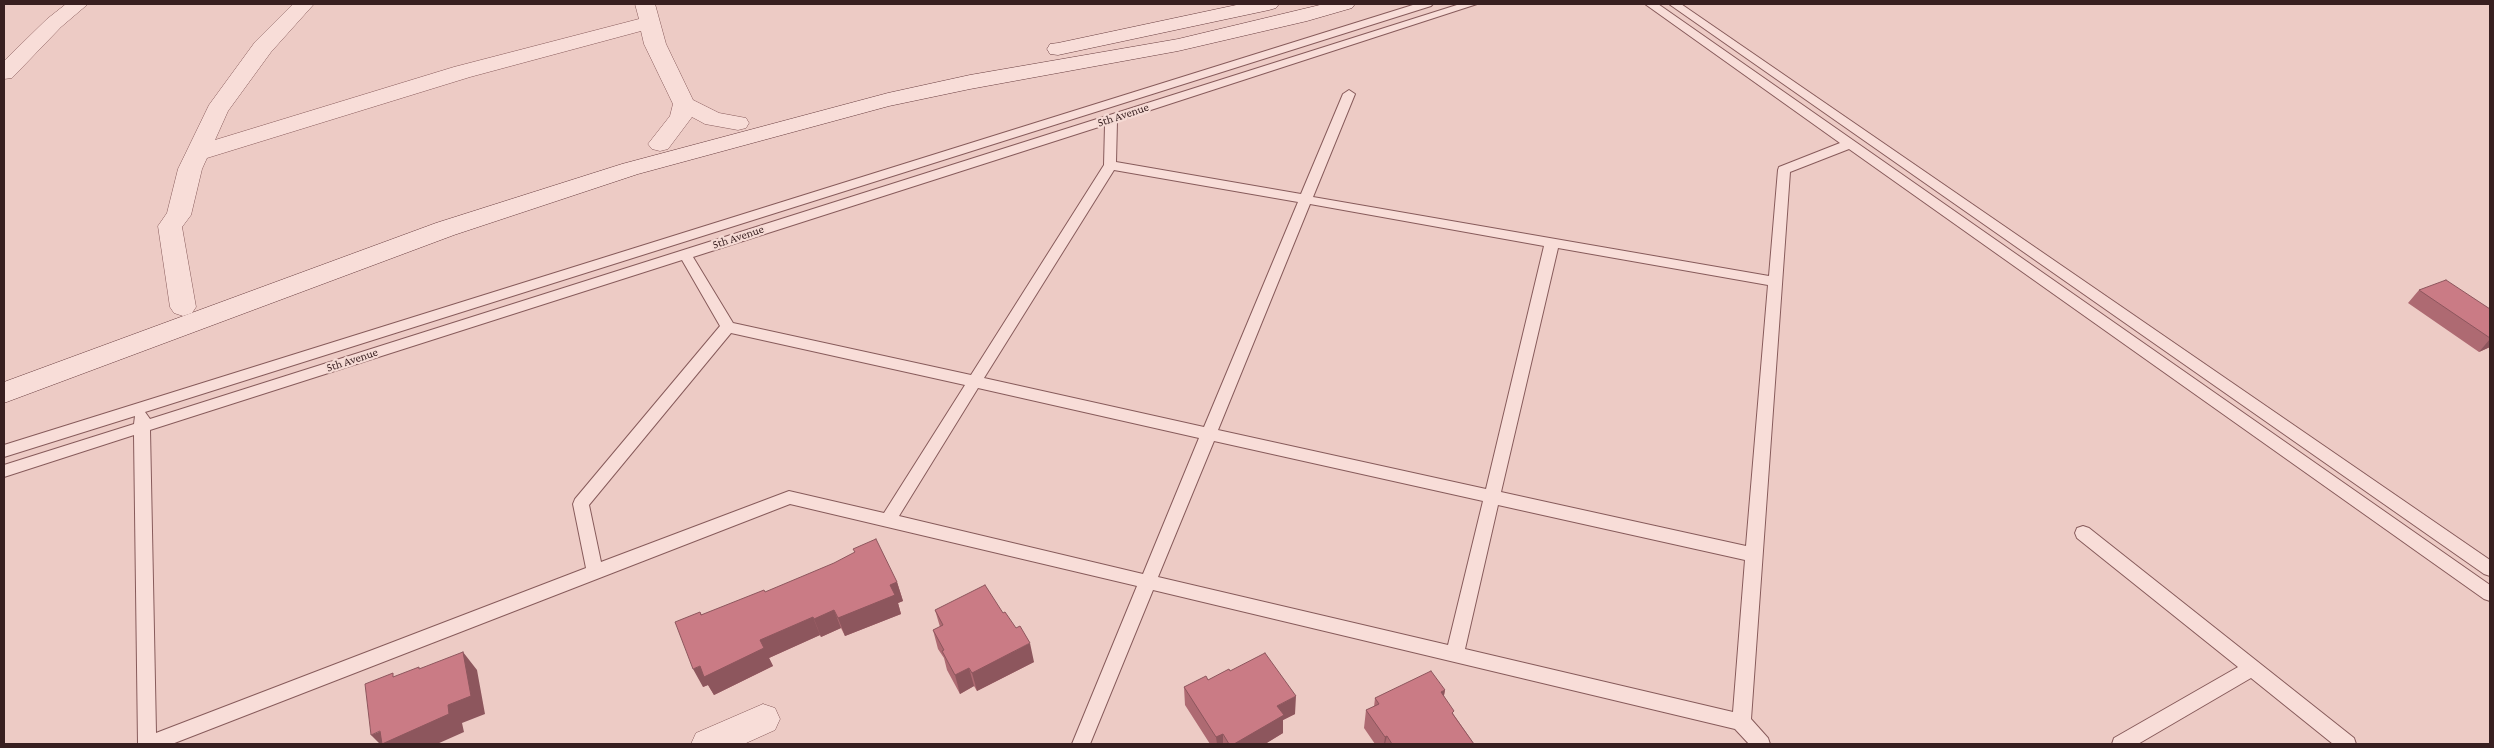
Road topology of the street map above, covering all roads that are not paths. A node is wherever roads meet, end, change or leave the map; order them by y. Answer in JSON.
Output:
{"nodes":[{"id":1,"x":78,"y":4,"type":"edge"},
{"id":2,"x":304,"y":4,"type":"edge"},
{"id":3,"x":1269,"y":4,"type":"edge"},
{"id":4,"x":1346,"y":4,"type":"edge"},
{"id":5,"x":1427,"y":4,"type":"edge"},
{"id":6,"x":1471,"y":4,"type":"edge"},
{"id":7,"x":1651,"y":4,"type":"edge"},
{"id":8,"x":1674,"y":4,"type":"edge"},
{"id":9,"x":647,"y":13,"type":"edge"},
{"id":10,"x":4,"y":73,"type":"edge"},
{"id":11,"x":1349,"y":94,"type":"dead end"},
{"id":12,"x":684,"y":104,"type":"junction"},
{"id":13,"x":1110,"y":119,"type":"junction"},
{"id":14,"x":738,"y":123,"type":"junction"},
{"id":15,"x":660,"y":144,"type":"junction"},
{"id":16,"x":1850,"y":144,"type":"junction"},
{"id":17,"x":198,"y":153,"type":"junction"},
{"id":18,"x":1110,"y":165,"type":"junction"},
{"id":19,"x":1305,"y":200,"type":"junction"},
{"id":20,"x":1552,"y":243,"type":"junction"},
{"id":21,"x":685,"y":254,"type":"junction"},
{"id":22,"x":1775,"y":282,"type":"junction"},
{"id":23,"x":183,"y":307,"type":"junction"},
{"id":24,"x":728,"y":327,"type":"junction"},
{"id":25,"x":4,"y":373,"type":"edge"},
{"id":26,"x":974,"y":382,"type":"junction"},
{"id":27,"x":4,"y":393,"type":"edge"},
{"id":28,"x":142,"y":408,"type":"junction"},
{"id":29,"x":142,"y":427,"type":"junction"},
{"id":30,"x":1208,"y":434,"type":"junction"},
{"id":31,"x":4,"y":451,"type":"edge"},
{"id":32,"x":4,"y":471,"type":"edge"},
{"id":33,"x":1492,"y":497,"type":"junction"},
{"id":34,"x":888,"y":520,"type":"junction"},
{"id":35,"x":2083,"y":533,"type":"dead end"},
{"id":36,"x":1754,"y":556,"type":"junction"},
{"id":37,"x":2490,"y":568,"type":"edge"},
{"id":38,"x":595,"y":572,"type":"junction"},
{"id":39,"x":1148,"y":582,"type":"junction"},
{"id":40,"x":2490,"y":594,"type":"edge"},
{"id":41,"x":1455,"y":654,"type":"junction"},
{"id":42,"x":2252,"y":668,"type":"junction"},
{"id":43,"x":763,"y":719,"type":"dead end"},
{"id":44,"x":1741,"y":722,"type":"junction"},
{"id":45,"x":147,"y":744,"type":"edge"},
{"id":46,"x":151,"y":744,"type":"edge"},
{"id":47,"x":708,"y":744,"type":"edge"},
{"id":48,"x":1081,"y":744,"type":"edge"},
{"id":49,"x":1761,"y":744,"type":"edge"},
{"id":50,"x":2121,"y":744,"type":"edge"},
{"id":51,"x":2347,"y":744,"type":"edge"}],
"edges":[{"from":1,"to":10,"type":"main road"},
{"from":2,"to":17,"type":"main road"},
{"from":3,"to":14,"type":"main road"},
{"from":4,"to":27,"type":"main road"},
{"from":5,"to":28,"type":"lane","name":"5th Avenue"},
{"from":6,"to":13,"type":"lane","name":"5th Avenue"},
{"from":7,"to":16,"type":"lane"},
{"from":8,"to":37,"type":"lane"},
{"from":9,"to":12,"type":"main road"},
{"from":9,"to":17,"type":"main road"},
{"from":11,"to":19,"type":"lane"},
{"from":12,"to":14,"type":"main road"},
{"from":12,"to":15,"type":"main road"},
{"from":13,"to":18,"type":"lane"},
{"from":13,"to":21,"type":"lane","name":"5th Avenue"},
{"from":14,"to":15,"type":"main road"},
{"from":15,"to":23,"type":"main road"},
{"from":16,"to":22,"type":"lane"},
{"from":16,"to":40,"type":"lane"},
{"from":17,"to":23,"type":"main road"},
{"from":18,"to":19,"type":"lane"},
{"from":18,"to":26,"type":"lane"},
{"from":19,"to":20,"type":"lane"},
{"from":19,"to":30,"type":"lane"},
{"from":20,"to":22,"type":"lane"},
{"from":20,"to":33,"type":"lane"},
{"from":21,"to":24,"type":"lane"},
{"from":21,"to":29,"type":"lane","name":"5th Avenue"},
{"from":22,"to":36,"type":"lane"},
{"from":23,"to":25,"type":"main road"},
{"from":24,"to":26,"type":"lane"},
{"from":24,"to":38,"type":"lane"},
{"from":26,"to":30,"type":"lane"},
{"from":26,"to":34,"type":"lane"},
{"from":28,"to":29,"type":"lane"},
{"from":28,"to":31,"type":"lane","name":"5th Avenue"},
{"from":29,"to":32,"type":"lane","name":"5th Avenue"},
{"from":29,"to":45,"type":"lane"},
{"from":30,"to":33,"type":"lane"},
{"from":30,"to":39,"type":"lane"},
{"from":33,"to":36,"type":"lane"},
{"from":33,"to":41,"type":"lane"},
{"from":34,"to":38,"type":"lane"},
{"from":34,"to":39,"type":"lane"},
{"from":35,"to":42,"type":"lane"},
{"from":36,"to":44,"type":"lane"},
{"from":38,"to":46,"type":"lane"},
{"from":39,"to":41,"type":"lane"},
{"from":39,"to":48,"type":"lane"},
{"from":41,"to":44,"type":"lane"},
{"from":42,"to":50,"type":"lane"},
{"from":42,"to":51,"type":"lane"},
{"from":43,"to":47,"type":"main road"},
{"from":44,"to":49,"type":"lane"}]}
